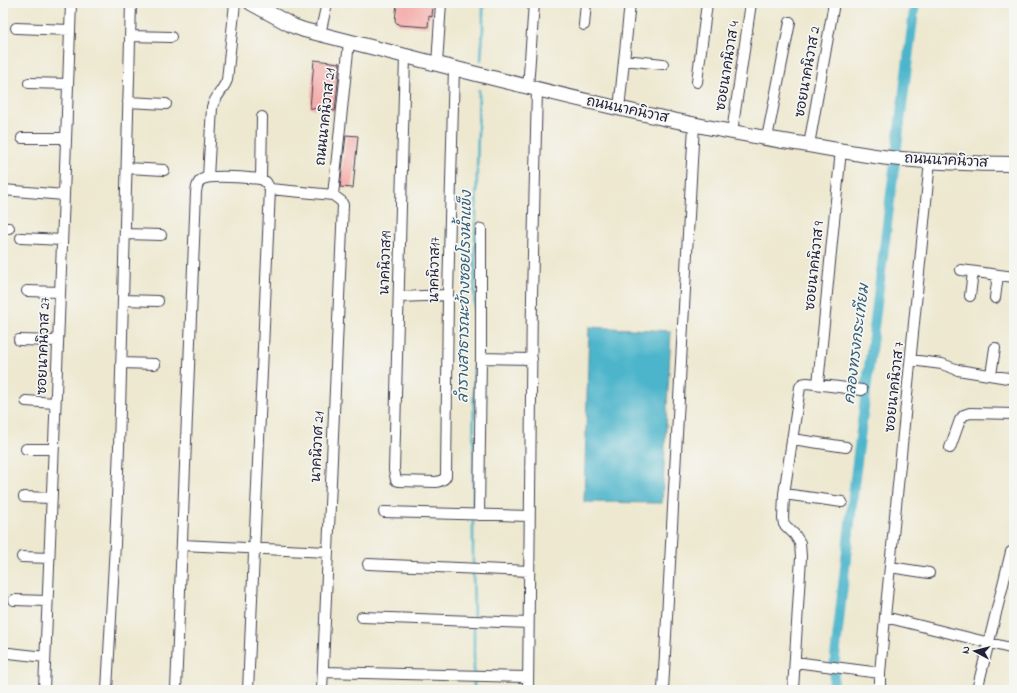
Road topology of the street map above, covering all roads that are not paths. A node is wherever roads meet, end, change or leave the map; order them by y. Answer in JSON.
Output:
{"nodes":[{"id":1,"x":71,"y":3,"type":"edge"},
{"id":2,"x":130,"y":3,"type":"edge"},
{"id":3,"x":235,"y":3,"type":"edge"},
{"id":4,"x":251,"y":3,"type":"edge"},
{"id":5,"x":327,"y":3,"type":"edge"},
{"id":6,"x":441,"y":3,"type":"edge"},
{"id":7,"x":534,"y":3,"type":"edge"},
{"id":8,"x":586,"y":3,"type":"edge"},
{"id":9,"x":630,"y":3,"type":"edge"},
{"id":10,"x":707,"y":3,"type":"edge"},
{"id":11,"x":751,"y":3,"type":"edge"},
{"id":12,"x":834,"y":3,"type":"edge"},
{"id":13,"x":790,"y":22,"type":"dead end"},
{"id":14,"x":584,"y":25,"type":"dead end"},
{"id":15,"x":16,"y":28,"type":"dead end"},
{"id":16,"x":70,"y":30,"type":"junction"},
{"id":17,"x":320,"y":34,"type":"junction"},
{"id":18,"x":130,"y":36,"type":"junction"},
{"id":19,"x":171,"y":38,"type":"dead end"},
{"id":20,"x":348,"y":42,"type":"junction"},
{"id":21,"x":405,"y":56,"type":"junction"},
{"id":22,"x":624,"y":60,"type":"junction"},
{"id":23,"x":437,"y":64,"type":"junction"},
{"id":24,"x":663,"y":64,"type":"dead end"},
{"id":25,"x":454,"y":68,"type":"junction"},
{"id":26,"x":697,"y":82,"type":"dead end"},
{"id":27,"x":29,"y":83,"type":"dead end"},
{"id":28,"x":68,"y":84,"type":"junction"},
{"id":29,"x":533,"y":89,"type":"junction"},
{"id":30,"x":128,"y":102,"type":"junction"},
{"id":31,"x":166,"y":104,"type":"dead end"},
{"id":32,"x":619,"y":109,"type":"junction"},
{"id":33,"x":262,"y":117,"type":"dead end"},
{"id":34,"x":694,"y":125,"type":"junction"},
{"id":35,"x":732,"y":132,"type":"junction"},
{"id":36,"x":22,"y":138,"type":"dead end"},
{"id":37,"x":66,"y":138,"type":"junction"},
{"id":38,"x":767,"y":138,"type":"junction"},
{"id":39,"x":809,"y":145,"type":"junction"},
{"id":40,"x":841,"y":150,"type":"junction"},
{"id":41,"x":930,"y":160,"type":"junction"},
{"id":42,"x":1014,"y":164,"type":"edge"},
{"id":43,"x":127,"y":168,"type":"junction"},
{"id":44,"x":164,"y":170,"type":"dead end"},
{"id":45,"x":208,"y":177,"type":"junction"},
{"id":46,"x":261,"y":179,"type":"junction"},
{"id":47,"x":270,"y":189,"type":"junction"},
{"id":48,"x":3,"y":190,"type":"edge"},
{"id":49,"x":333,"y":195,"type":"junction"},
{"id":50,"x":64,"y":196,"type":"junction"},
{"id":51,"x":481,"y":229,"type":"dead end"},
{"id":52,"x":125,"y":234,"type":"junction"},
{"id":53,"x":161,"y":235,"type":"dead end"},
{"id":54,"x":21,"y":238,"type":"dead end"},
{"id":55,"x":62,"y":240,"type":"junction"},
{"id":56,"x":961,"y":270,"type":"dead end"},
{"id":57,"x":973,"y":272,"type":"junction"},
{"id":58,"x":998,"y":275,"type":"junction"},
{"id":59,"x":1014,"y":277,"type":"edge"},
{"id":60,"x":27,"y":291,"type":"dead end"},
{"id":61,"x":60,"y":292,"type":"junction"},
{"id":62,"x":448,"y":295,"type":"junction"},
{"id":63,"x":399,"y":296,"type":"junction"},
{"id":64,"x":970,"y":296,"type":"dead end"},
{"id":65,"x":995,"y":298,"type":"dead end"},
{"id":66,"x":123,"y":300,"type":"junction"},
{"id":67,"x":158,"y":301,"type":"dead end"},
{"id":68,"x":20,"y":340,"type":"dead end"},
{"id":69,"x":58,"y":341,"type":"junction"},
{"id":70,"x":995,"y":348,"type":"dead end"},
{"id":71,"x":482,"y":358,"type":"junction"},
{"id":72,"x":532,"y":359,"type":"junction"},
{"id":73,"x":911,"y":360,"type":"junction"},
{"id":74,"x":121,"y":363,"type":"junction"},
{"id":75,"x":155,"y":364,"type":"dead end"},
{"id":76,"x":991,"y":375,"type":"junction"},
{"id":77,"x":1014,"y":379,"type":"edge"},
{"id":78,"x":818,"y":384,"type":"junction"},
{"id":79,"x":862,"y":390,"type":"dead end"},
{"id":80,"x":26,"y":401,"type":"dead end"},
{"id":81,"x":55,"y":403,"type":"junction"},
{"id":82,"x":1014,"y":414,"type":"edge"},
{"id":83,"x":792,"y":440,"type":"junction"},
{"id":84,"x":846,"y":447,"type":"dead end"},
{"id":85,"x":950,"y":448,"type":"dead end"},
{"id":86,"x":26,"y":449,"type":"dead end"},
{"id":87,"x":53,"y":449,"type":"junction"},
{"id":88,"x":394,"y":470,"type":"joint"},
{"id":89,"x":784,"y":494,"type":"junction"},
{"id":90,"x":24,"y":497,"type":"dead end"},
{"id":91,"x":51,"y":498,"type":"junction"},
{"id":92,"x":842,"y":502,"type":"dead end"},
{"id":93,"x":384,"y":512,"type":"dead end"},
{"id":94,"x":479,"y":515,"type":"junction"},
{"id":95,"x":529,"y":516,"type":"junction"},
{"id":96,"x":182,"y":545,"type":"junction"},
{"id":97,"x":255,"y":550,"type":"junction"},
{"id":98,"x":327,"y":552,"type":"junction"},
{"id":99,"x":1011,"y":552,"type":"dead end"},
{"id":100,"x":22,"y":557,"type":"dead end"},
{"id":101,"x":49,"y":558,"type":"junction"},
{"id":102,"x":368,"y":564,"type":"dead end"},
{"id":103,"x":890,"y":567,"type":"junction"},
{"id":104,"x":529,"y":571,"type":"junction"},
{"id":105,"x":929,"y":573,"type":"dead end"},
{"id":106,"x":14,"y":600,"type":"dead end"},
{"id":107,"x":47,"y":601,"type":"junction"},
{"id":108,"x":362,"y":617,"type":"dead end"},
{"id":109,"x":885,"y":617,"type":"junction"},
{"id":110,"x":528,"y":623,"type":"junction"},
{"id":111,"x":989,"y":644,"type":"junction"},
{"id":112,"x":1014,"y":649,"type":"edge"},
{"id":113,"x":9,"y":653,"type":"dead end"},
{"id":114,"x":45,"y":656,"type":"junction"},
{"id":115,"x":795,"y":662,"type":"junction"},
{"id":116,"x":323,"y":672,"type":"junction"},
{"id":117,"x":880,"y":673,"type":"junction"},
{"id":118,"x":528,"y":677,"type":"junction"},
{"id":119,"x":44,"y":690,"type":"edge"},
{"id":120,"x":107,"y":690,"type":"edge"},
{"id":121,"x":176,"y":690,"type":"edge"},
{"id":122,"x":248,"y":690,"type":"edge"},
{"id":123,"x":322,"y":690,"type":"edge"},
{"id":124,"x":528,"y":690,"type":"edge"},
{"id":125,"x":663,"y":690,"type":"edge"},
{"id":126,"x":793,"y":690,"type":"edge"},
{"id":127,"x":880,"y":690,"type":"edge"},
{"id":128,"x":977,"y":690,"type":"edge"}],
"edges":[{"from":1,"to":16,"type":"street","name":"ซอยนาคนิวาส 27"},
{"from":2,"to":18,"type":"street"},
{"from":3,"to":45,"type":"street"},
{"from":4,"to":17,"type":"main road","name":"ถนนนาคนิวาส"},
{"from":5,"to":17,"type":"street"},
{"from":6,"to":23,"type":"street"},
{"from":7,"to":29,"type":"street"},
{"from":8,"to":14,"type":"street"},
{"from":9,"to":22,"type":"street"},
{"from":10,"to":26,"type":"street"},
{"from":11,"to":35,"type":"street","name":"ซอยนาคนิวาส 4"},
{"from":12,"to":39,"type":"street","name":"ซอยนาคนิวาส 2"},
{"from":13,"to":38,"type":"street"},
{"from":15,"to":16,"type":"street"},
{"from":16,"to":28,"type":"street","name":"ซอยนาคนิวาส 27"},
{"from":17,"to":20,"type":"main road","name":"ถนนนาคนิวาส"},
{"from":18,"to":19,"type":"street"},
{"from":18,"to":30,"type":"street"},
{"from":20,"to":21,"type":"main road","name":"ถนนนาคนิวาส"},
{"from":20,"to":49,"type":"street","name":"ถนนนาคนิวาส 21"},
{"from":21,"to":23,"type":"main road","name":"ถนนนาคนิวาส"},
{"from":21,"to":63,"type":"street","name":"นาคนิวาส19"},
{"from":22,"to":24,"type":"street"},
{"from":22,"to":32,"type":"street"},
{"from":23,"to":25,"type":"main road","name":"ถนนนาคนิวาส"},
{"from":25,"to":29,"type":"main road","name":"ถนนนาคนิวาส"},
{"from":25,"to":62,"type":"street","name":"นาคนิวาส17"},
{"from":27,"to":28,"type":"street"},
{"from":28,"to":37,"type":"street","name":"ซอยนาคนิวาส 27"},
{"from":29,"to":32,"type":"main road","name":"ถนนนาคนิวาส"},
{"from":29,"to":72,"type":"street"},
{"from":30,"to":31,"type":"street"},
{"from":30,"to":43,"type":"street"},
{"from":32,"to":34,"type":"main road","name":"ถนนนาคนิวาส"},
{"from":33,"to":46,"type":"street"},
{"from":34,"to":35,"type":"main road","name":"ถนนนาคนิวาส"},
{"from":34,"to":125,"type":"street"},
{"from":35,"to":38,"type":"main road","name":"ถนนนาคนิวาส"},
{"from":36,"to":37,"type":"street"},
{"from":37,"to":50,"type":"street","name":"ซอยนาคนิวาส 27"},
{"from":38,"to":39,"type":"main road","name":"ถนนนาคนิวาส"},
{"from":39,"to":40,"type":"main road","name":"ถนนนาคนิวาส"},
{"from":40,"to":41,"type":"main road","name":"ถนนนาคนิวาส"},
{"from":40,"to":78,"type":"street","name":"ซอยนาคนิวาส 9"},
{"from":41,"to":42,"type":"main road","name":"ถนนนาคนิวาส"},
{"from":41,"to":73,"type":"street","name":"ซอยนาคนิวาส 7"},
{"from":43,"to":44,"type":"street"},
{"from":43,"to":52,"type":"street"},
{"from":45,"to":46,"type":"street"},
{"from":45,"to":96,"type":"street"},
{"from":46,"to":47,"type":"street"},
{"from":47,"to":49,"type":"street"},
{"from":47,"to":97,"type":"street"},
{"from":48,"to":50,"type":"street"},
{"from":49,"to":98,"type":"street","name":"นาคนิวาศ 21"},
{"from":50,"to":55,"type":"street","name":"ซอยนาคนิวาส 27"},
{"from":51,"to":71,"type":"street"},
{"from":52,"to":53,"type":"street"},
{"from":52,"to":66,"type":"street"},
{"from":54,"to":55,"type":"street"},
{"from":55,"to":61,"type":"street","name":"ซอยนาคนิวาส 27"},
{"from":56,"to":57,"type":"street"},
{"from":57,"to":58,"type":"street"},
{"from":57,"to":64,"type":"street"},
{"from":58,"to":59,"type":"street"},
{"from":58,"to":65,"type":"street"},
{"from":60,"to":61,"type":"street"},
{"from":61,"to":69,"type":"street","name":"ซอยนาคนิวาส 27"},
{"from":62,"to":63,"type":"street"},
{"from":62,"to":88,"type":"street","name":"นาคนิวาส17"},
{"from":63,"to":88,"type":"street","name":"นาคนิวาส19"},
{"from":66,"to":67,"type":"street"},
{"from":66,"to":74,"type":"street"},
{"from":68,"to":69,"type":"street"},
{"from":69,"to":81,"type":"street","name":"ซอยนาคนิวาส 27"},
{"from":70,"to":76,"type":"street"},
{"from":71,"to":72,"type":"street"},
{"from":71,"to":94,"type":"street"},
{"from":72,"to":95,"type":"street"},
{"from":73,"to":76,"type":"street"},
{"from":73,"to":103,"type":"street","name":"ซอยนาคนิวาส 7"},
{"from":74,"to":75,"type":"street"},
{"from":74,"to":120,"type":"street"},
{"from":76,"to":77,"type":"street"},
{"from":78,"to":79,"type":"street"},
{"from":78,"to":83,"type":"street"},
{"from":80,"to":81,"type":"street"},
{"from":81,"to":87,"type":"street","name":"ซอยนาคนิวาส 27"},
{"from":82,"to":85,"type":"street"},
{"from":83,"to":84,"type":"street"},
{"from":83,"to":89,"type":"street"},
{"from":86,"to":87,"type":"street"},
{"from":87,"to":91,"type":"street","name":"ซอยนาคนิวาส 27"},
{"from":89,"to":92,"type":"street"},
{"from":89,"to":115,"type":"street"},
{"from":90,"to":91,"type":"street"},
{"from":91,"to":101,"type":"street","name":"ซอยนาคนิวาส 27"},
{"from":93,"to":94,"type":"street"},
{"from":94,"to":95,"type":"street"},
{"from":95,"to":104,"type":"street"},
{"from":96,"to":97,"type":"street"},
{"from":96,"to":121,"type":"street"},
{"from":97,"to":98,"type":"street"},
{"from":97,"to":122,"type":"street"},
{"from":98,"to":116,"type":"street","name":"นาคนิวาศ 21"},
{"from":99,"to":111,"type":"street"},
{"from":100,"to":101,"type":"street"},
{"from":101,"to":107,"type":"street","name":"ซอยนาคนิวาส 27"},
{"from":102,"to":104,"type":"street"},
{"from":103,"to":105,"type":"street"},
{"from":103,"to":109,"type":"street","name":"ซอยนาคนิวาส 7"},
{"from":104,"to":110,"type":"street"},
{"from":106,"to":107,"type":"street"},
{"from":107,"to":114,"type":"street","name":"ซอยนาคนิวาส 27"},
{"from":108,"to":110,"type":"street"},
{"from":109,"to":111,"type":"street"},
{"from":109,"to":117,"type":"street","name":"ซอยนาคนิวาส 7"},
{"from":110,"to":118,"type":"street"},
{"from":111,"to":112,"type":"street"},
{"from":111,"to":128,"type":"street"},
{"from":113,"to":114,"type":"street"},
{"from":114,"to":119,"type":"street","name":"ซอยนาคนิวาส 27"},
{"from":115,"to":117,"type":"street"},
{"from":115,"to":126,"type":"street"},
{"from":116,"to":118,"type":"street"},
{"from":116,"to":123,"type":"street","name":"นาคนิวาศ 21"},
{"from":117,"to":127,"type":"street","name":"ซอยนาคนิวาส 7"},
{"from":118,"to":124,"type":"street"}]}
